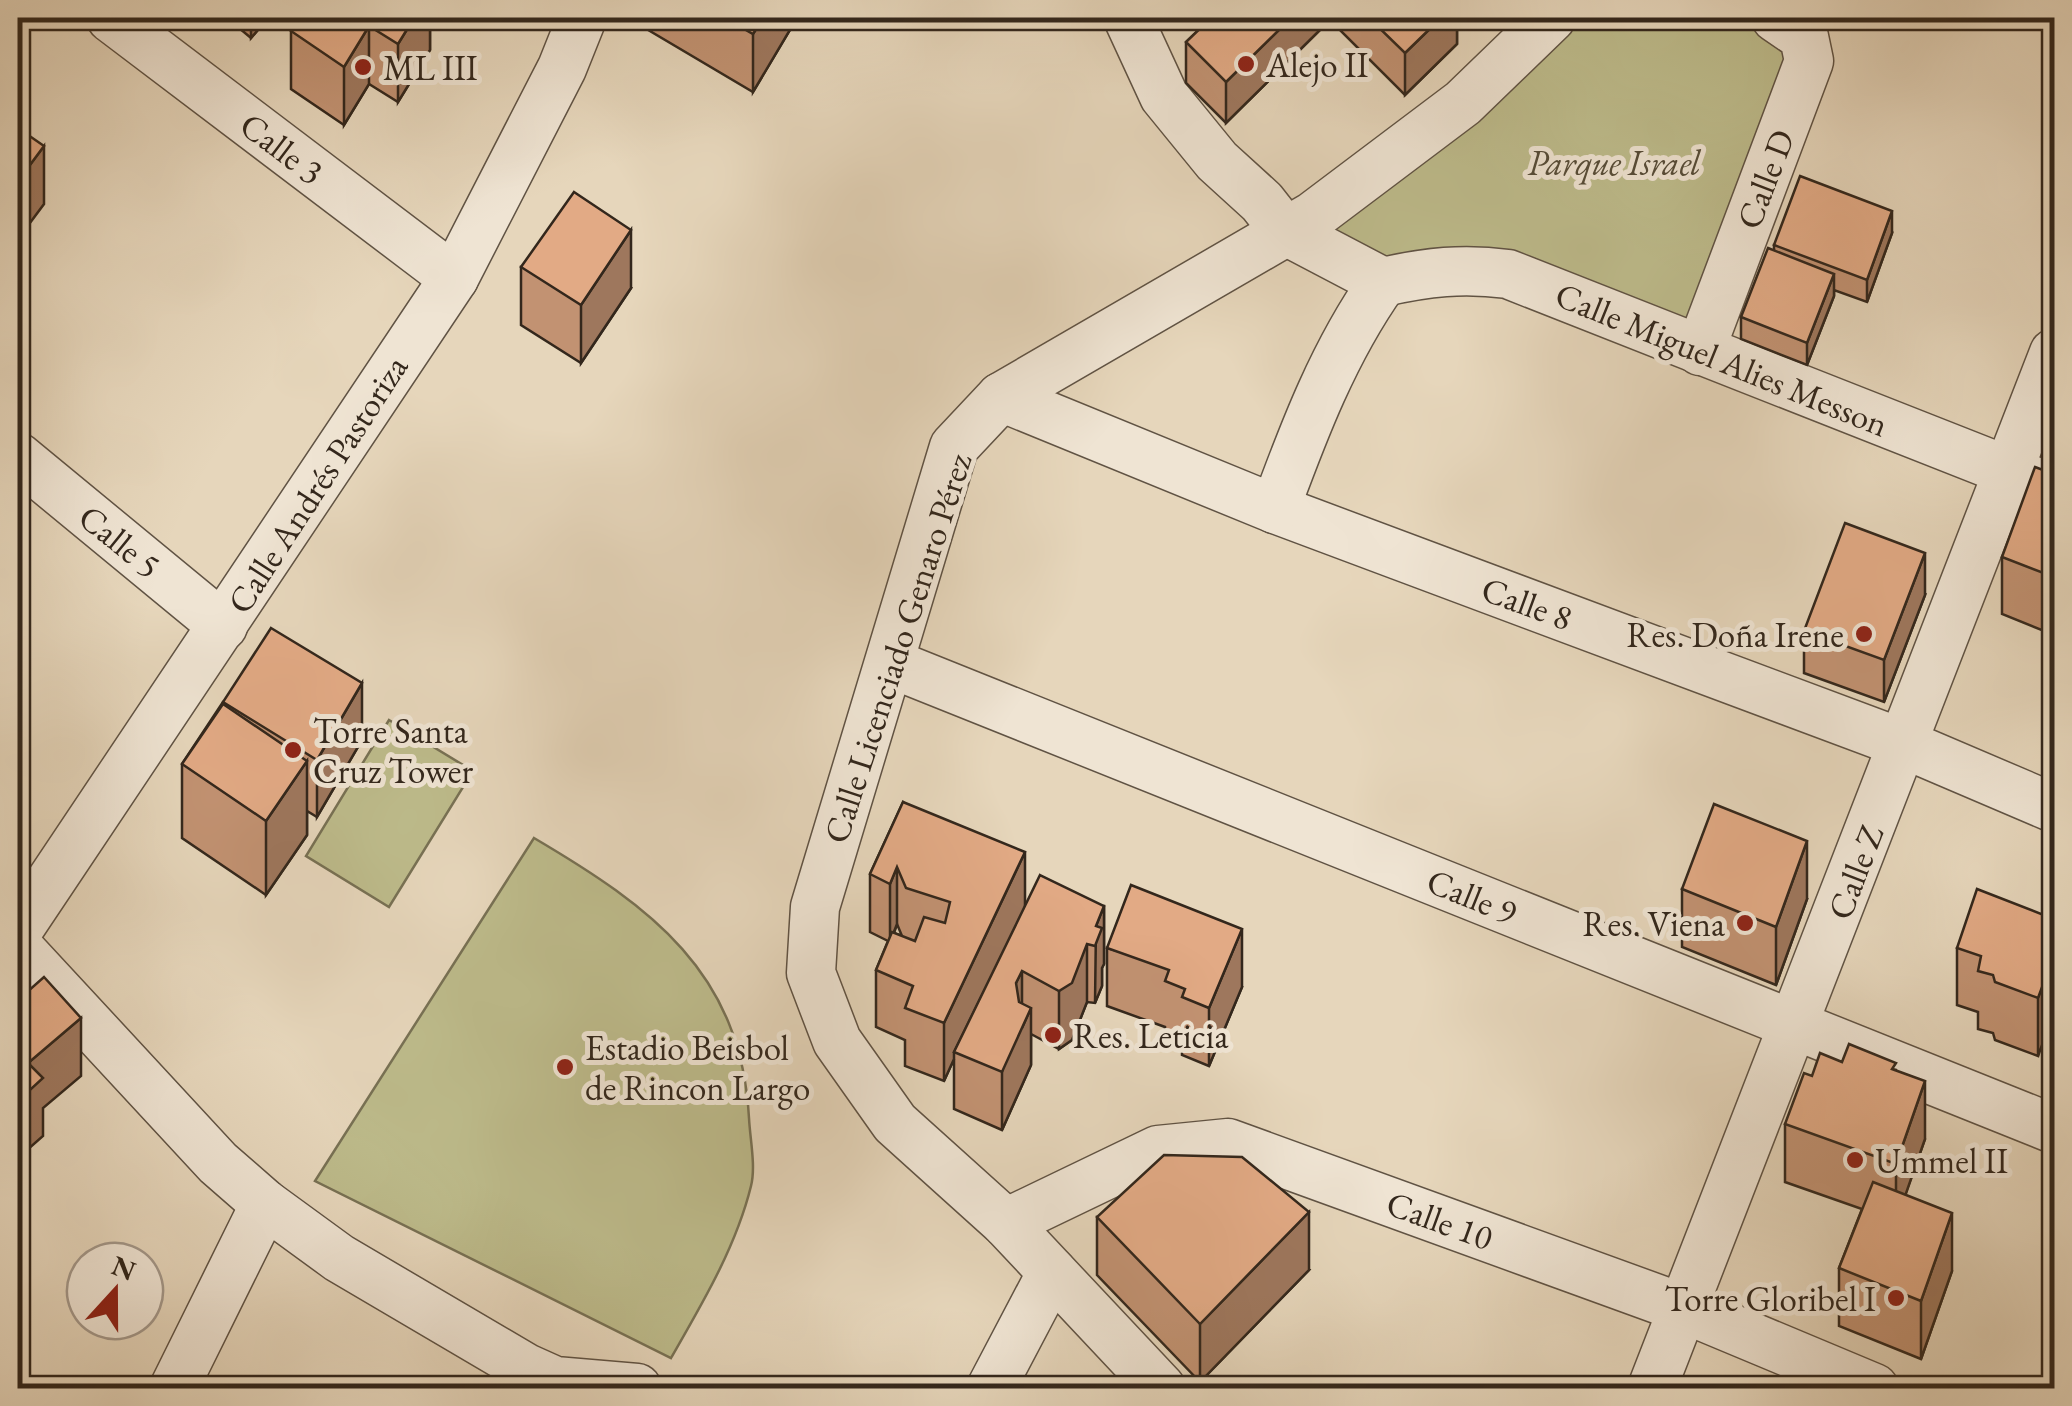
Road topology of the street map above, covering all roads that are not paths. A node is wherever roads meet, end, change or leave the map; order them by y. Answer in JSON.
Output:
{"nodes":[{"id":1,"x":111,"y":18,"type":"edge"},
{"id":2,"x":582,"y":18,"type":"edge"},
{"id":3,"x":1552,"y":18,"type":"edge"},
{"id":4,"x":1776,"y":18,"type":"edge"},
{"id":5,"x":1143,"y":25,"type":"edge"},
{"id":6,"x":1284,"y":230,"type":"junction"},
{"id":7,"x":454,"y":278,"type":"junction"},
{"id":8,"x":1383,"y":282,"type":"junction"},
{"id":9,"x":1700,"y":351,"type":"junction"},
{"id":10,"x":2054,"y":354,"type":"edge"},
{"id":11,"x":1001,"y":397,"type":"junction"},
{"id":12,"x":18,"y":456,"type":"edge"},
{"id":13,"x":2008,"y":471,"type":"junction"},
{"id":14,"x":2054,"y":490,"type":"edge"},
{"id":15,"x":1276,"y":510,"type":"junction"},
{"id":16,"x":223,"y":626,"type":"junction"},
{"id":17,"x":890,"y":662,"type":"junction"},
{"id":18,"x":1904,"y":744,"type":"junction"},
{"id":19,"x":2054,"y":808,"type":"edge"},
{"id":20,"x":18,"y":930,"type":"edge"},
{"id":21,"x":18,"y":947,"type":"edge"},
{"id":22,"x":1796,"y":1026,"type":"junction"},
{"id":23,"x":2054,"y":1129,"type":"edge"},
{"id":24,"x":265,"y":1204,"type":"junction"},
{"id":25,"x":1006,"y":1222,"type":"junction"},
{"id":26,"x":1052,"y":1272,"type":"junction"},
{"id":27,"x":1684,"y":1309,"type":"junction"},
{"id":28,"x":553,"y":1385,"type":"edge"},
{"id":29,"x":174,"y":1388,"type":"edge"},
{"id":30,"x":636,"y":1388,"type":"edge"},
{"id":31,"x":991,"y":1388,"type":"edge"},
{"id":32,"x":1161,"y":1388,"type":"edge"},
{"id":33,"x":1652,"y":1388,"type":"edge"},
{"id":34,"x":1874,"y":1388,"type":"edge"}],
"edges":[{"from":1,"to":7,"type":"street","name":"Calle 3"},
{"from":2,"to":7,"type":"street","name":"Calle Andrés Pastoriza"},
{"from":3,"to":6,"type":"street","name":"Calle Licenciado Genaro Pérez"},
{"from":4,"to":9,"type":"street","name":"Calle D"},
{"from":5,"to":6,"type":"street"},
{"from":6,"to":8,"type":"street"},
{"from":6,"to":11,"type":"street","name":"Calle Licenciado Genaro Pérez"},
{"from":7,"to":16,"type":"street","name":"Calle Andrés Pastoriza"},
{"from":8,"to":9,"type":"street","name":"Calle Miguel Alies Messon"},
{"from":8,"to":15,"type":"street"},
{"from":9,"to":13,"type":"street","name":"Calle Miguel Alies Messon"},
{"from":10,"to":13,"type":"street","name":"Calle Z"},
{"from":11,"to":15,"type":"street","name":"Calle 8"},
{"from":11,"to":17,"type":"street","name":"Calle Licenciado Genaro Pérez"},
{"from":12,"to":16,"type":"street","name":"Calle 5"},
{"from":13,"to":14,"type":"street","name":"Calle Miguel Alies Messon"},
{"from":13,"to":18,"type":"street","name":"Calle Z"},
{"from":15,"to":18,"type":"street","name":"Calle 8"},
{"from":16,"to":20,"type":"street","name":"Calle Andrés Pastoriza"},
{"from":17,"to":22,"type":"street","name":"Calle 9"},
{"from":17,"to":25,"type":"street","name":"Calle Licenciado Genaro Pérez"},
{"from":18,"to":19,"type":"street","name":"Calle 8"},
{"from":18,"to":22,"type":"street","name":"Calle Z"},
{"from":21,"to":24,"type":"street"},
{"from":22,"to":23,"type":"street","name":"Calle 9"},
{"from":22,"to":27,"type":"street","name":"Calle Z"},
{"from":24,"to":28,"type":"street"},
{"from":24,"to":29,"type":"street"},
{"from":25,"to":26,"type":"street","name":"Calle Licenciado Genaro Pérez"},
{"from":25,"to":27,"type":"street","name":"Calle 10"},
{"from":26,"to":31,"type":"street"},
{"from":26,"to":32,"type":"street","name":"Calle Licenciado Genaro Pérez"},
{"from":27,"to":33,"type":"street","name":"Calle Z"},
{"from":27,"to":34,"type":"street","name":"Calle 10"},
{"from":28,"to":30,"type":"street"}]}
